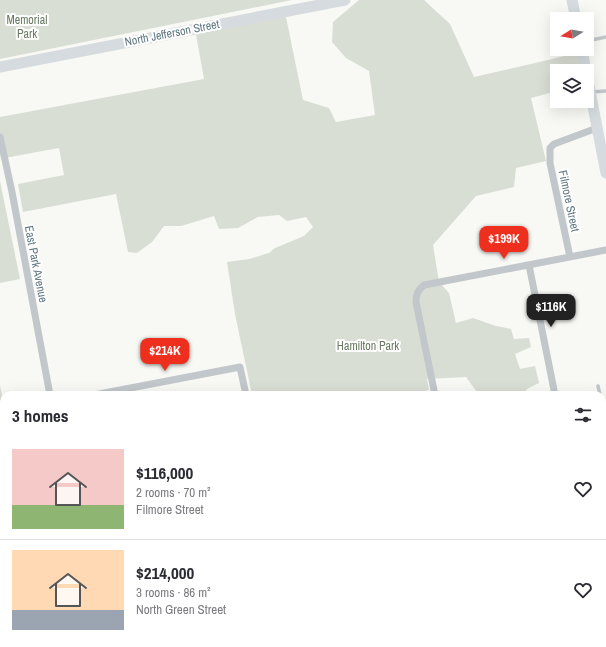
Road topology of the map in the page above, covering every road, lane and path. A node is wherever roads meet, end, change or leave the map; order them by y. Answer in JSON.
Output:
{"nodes":[{"id":1,"x":345,"y":0,"type":"edge"},
{"id":2,"x":572,"y":0,"type":"edge"},
{"id":3,"x":575,"y":12,"type":"edge"},
{"id":4,"x":606,"y":37,"type":"edge"},
{"id":5,"x":594,"y":40,"type":"edge"},
{"id":6,"x":0,"y":67,"type":"edge"},
{"id":7,"x":606,"y":91,"type":"edge"},
{"id":8,"x":594,"y":92,"type":"edge"},
{"id":9,"x":594,"y":107,"type":"edge"},
{"id":10,"x":601,"y":134,"type":"edge"},
{"id":11,"x":0,"y":137,"type":"edge"},
{"id":12,"x":606,"y":172,"type":"edge"},
{"id":13,"x":606,"y":250,"type":"edge"},
{"id":14,"x":570,"y":257,"type":"junction"},
{"id":15,"x":529,"y":265,"type":"junction"},
{"id":16,"x":598,"y":386,"type":"dead end"},
{"id":17,"x":49,"y":391,"type":"edge"},
{"id":18,"x":115,"y":391,"type":"edge"},
{"id":19,"x":245,"y":391,"type":"edge"},
{"id":20,"x":434,"y":391,"type":"edge"},
{"id":21,"x":554,"y":391,"type":"edge"},
{"id":22,"x":599,"y":391,"type":"edge"}],
"edges":[{"from":1,"to":6,"type":"street","name":"North Jefferson Street"},
{"from":2,"to":3,"type":"street"},
{"from":4,"to":5,"type":"lane"},
{"from":7,"to":8,"type":"lane"},
{"from":9,"to":10,"type":"street"},
{"from":10,"to":12,"type":"street"},
{"from":10,"to":14,"type":"street","name":"Filmore Street"},
{"from":11,"to":17,"type":"street","name":"East Park Avenue"},
{"from":13,"to":14,"type":"street"},
{"from":14,"to":15,"type":"street"},
{"from":15,"to":20,"type":"street"},
{"from":15,"to":21,"type":"street"},
{"from":16,"to":22,"type":"lane"},
{"from":18,"to":19,"type":"street"}]}
